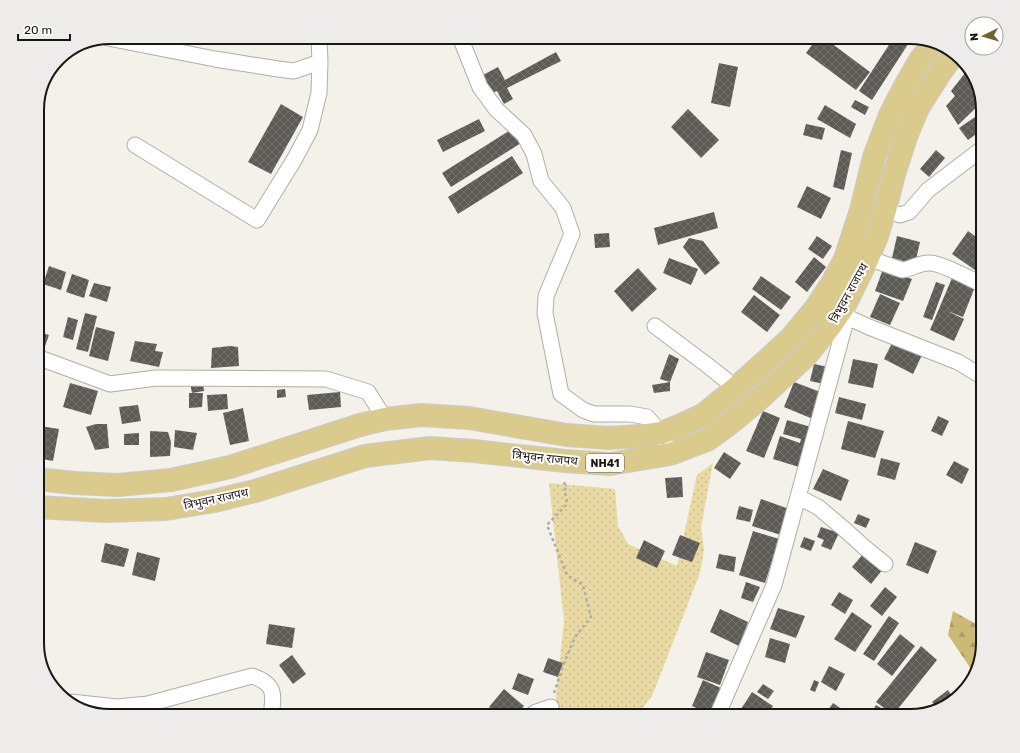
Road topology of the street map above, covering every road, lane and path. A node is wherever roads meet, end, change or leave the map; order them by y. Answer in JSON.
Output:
{"nodes":[{"id":1,"x":139,"y":44,"type":"edge"},
{"id":2,"x":319,"y":44,"type":"edge"},
{"id":3,"x":463,"y":44,"type":"edge"},
{"id":4,"x":926,"y":52,"type":"edge"},
{"id":5,"x":951,"y":59,"type":"edge"},
{"id":6,"x":320,"y":62,"type":"junction"},
{"id":7,"x":940,"y":74,"type":"junction"},
{"id":8,"x":135,"y":145,"type":"dead end"},
{"id":9,"x":976,"y":153,"type":"edge"},
{"id":10,"x":885,"y":210,"type":"junction"},
{"id":11,"x":868,"y":258,"type":"junction"},
{"id":12,"x":976,"y":282,"type":"edge"},
{"id":13,"x":828,"y":290,"type":"junction"},
{"id":14,"x":847,"y":310,"type":"junction"},
{"id":15,"x":656,"y":326,"type":"dead end"},
{"id":16,"x":44,"y":360,"type":"edge"},
{"id":17,"x":976,"y":373,"type":"edge"},
{"id":18,"x":736,"y":388,"type":"junction"},
{"id":19,"x":385,"y":419,"type":"junction"},
{"id":20,"x":661,"y":433,"type":"junction"},
{"id":21,"x":670,"y":454,"type":"junction"},
{"id":22,"x":565,"y":461,"type":"junction"},
{"id":23,"x":44,"y":480,"type":"edge"},
{"id":24,"x":798,"y":497,"type":"junction"},
{"id":25,"x":44,"y":507,"type":"edge"},
{"id":26,"x":885,"y":564,"type":"dead end"},
{"id":27,"x":85,"y":704,"type":"edge"},
{"id":28,"x":551,"y":707,"type":"joint"},
{"id":29,"x":272,"y":709,"type":"edge"},
{"id":30,"x":545,"y":709,"type":"edge"},
{"id":31,"x":720,"y":709,"type":"edge"}],
"edges":[{"from":1,"to":6,"type":"street"},
{"from":2,"to":6,"type":"street"},
{"from":3,"to":20,"type":"street"},
{"from":4,"to":7,"type":"highway"},
{"from":4,"to":13,"type":"highway","name":"त्रिभुवन राजपथ","number":"NH41"},
{"from":5,"to":7,"type":"highway","name":"त्रिभुवन राजपथ","number":"NH41"},
{"from":6,"to":8,"type":"street"},
{"from":7,"to":10,"type":"highway","name":"त्रिभुवन राजपथ","number":"NH41"},
{"from":9,"to":10,"type":"street"},
{"from":10,"to":11,"type":"highway","name":"त्रिभुवन राजपथ","number":"NH41"},
{"from":11,"to":12,"type":"street"},
{"from":11,"to":14,"type":"highway","name":"त्रिभुवन राजपथ","number":"NH41"},
{"from":13,"to":14,"type":"highway"},
{"from":13,"to":18,"type":"highway","name":"त्रिभुवन राजपथ","number":"NH41"},
{"from":14,"to":17,"type":"street"},
{"from":14,"to":21,"type":"highway","name":"त्रिभुवन राजपथ","number":"NH41"},
{"from":14,"to":24,"type":"street"},
{"from":15,"to":18,"type":"street"},
{"from":16,"to":19,"type":"street"},
{"from":18,"to":20,"type":"highway","name":"त्रिभुवन राजपथ","number":"NH41"},
{"from":19,"to":20,"type":"highway","name":"त्रिभुवन राजपथ","number":"NH41"},
{"from":19,"to":23,"type":"highway","name":"त्रिभुवन राजपथ","number":"NH41"},
{"from":20,"to":21,"type":"street"},
{"from":21,"to":22,"type":"highway","name":"त्रिभुवन राजपथ","number":"NH41"},
{"from":22,"to":25,"type":"highway","name":"त्रिभुवन राजपथ","number":"NH41"},
{"from":22,"to":28,"type":"path"},
{"from":24,"to":26,"type":"street"},
{"from":24,"to":31,"type":"street"},
{"from":27,"to":29,"type":"street"},
{"from":28,"to":30,"type":"street"}]}
